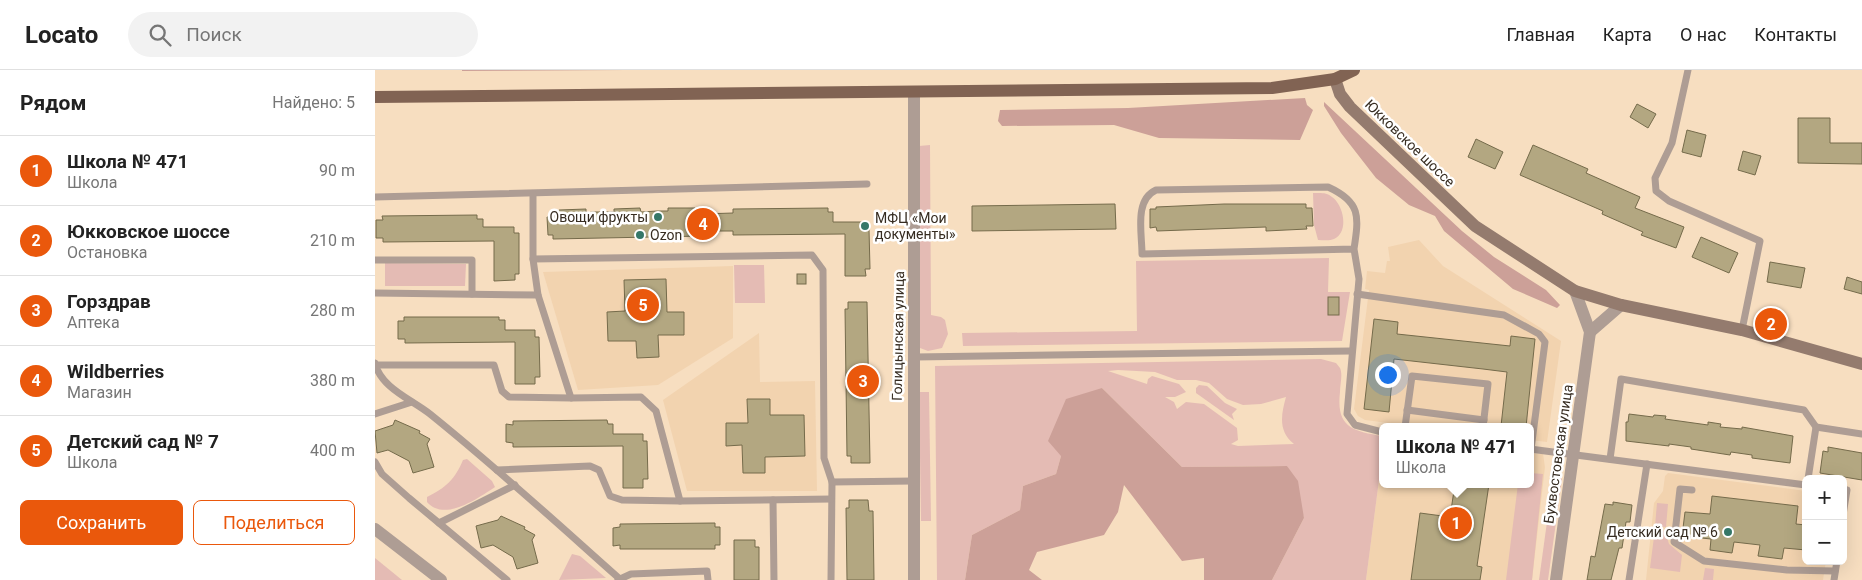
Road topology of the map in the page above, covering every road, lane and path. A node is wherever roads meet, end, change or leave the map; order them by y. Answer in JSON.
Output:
{"nodes":[{"id":1,"x":1354,"y":70,"type":"edge"},
{"id":2,"x":1688,"y":70,"type":"edge"},
{"id":3,"x":1335,"y":79,"type":"junction"},
{"id":4,"x":914,"y":93,"type":"junction"},
{"id":5,"x":375,"y":97,"type":"edge"},
{"id":6,"x":867,"y":184,"type":"dead end"},
{"id":7,"x":533,"y":194,"type":"junction"},
{"id":8,"x":375,"y":197,"type":"edge"},
{"id":9,"x":1354,"y":249,"type":"junction"},
{"id":10,"x":533,"y":259,"type":"junction"},
{"id":11,"x":375,"y":260,"type":"edge"},
{"id":12,"x":1575,"y":291,"type":"junction"},
{"id":13,"x":375,"y":293,"type":"edge"},
{"id":14,"x":472,"y":294,"type":"junction"},
{"id":15,"x":538,"y":294,"type":"junction"},
{"id":16,"x":1357,"y":294,"type":"junction"},
{"id":17,"x":1621,"y":305,"type":"junction"},
{"id":18,"x":1742,"y":330,"type":"junction"},
{"id":19,"x":1590,"y":332,"type":"junction"},
{"id":20,"x":1351,"y":351,"type":"junction"},
{"id":21,"x":915,"y":357,"type":"junction"},
{"id":22,"x":375,"y":364,"type":"edge"},
{"id":23,"x":1862,"y":364,"type":"edge"},
{"id":24,"x":571,"y":398,"type":"junction"},
{"id":25,"x":412,"y":402,"type":"junction"},
{"id":26,"x":1407,"y":410,"type":"junction"},
{"id":27,"x":375,"y":414,"type":"edge"},
{"id":28,"x":1405,"y":423,"type":"edge"},
{"id":29,"x":1484,"y":423,"type":"edge"},
{"id":30,"x":1534,"y":423,"type":"edge"},
{"id":31,"x":1815,"y":427,"type":"junction"},
{"id":32,"x":1379,"y":432,"type":"edge"},
{"id":33,"x":1862,"y":434,"type":"edge"},
{"id":34,"x":1534,"y":450,"type":"edge"},
{"id":35,"x":1573,"y":456,"type":"junction"},
{"id":36,"x":1610,"y":459,"type":"junction"},
{"id":37,"x":375,"y":462,"type":"edge"},
{"id":38,"x":1647,"y":464,"type":"junction"},
{"id":39,"x":497,"y":470,"type":"junction"},
{"id":40,"x":1808,"y":475,"type":"edge"},
{"id":41,"x":913,"y":481,"type":"junction"},
{"id":42,"x":832,"y":482,"type":"junction"},
{"id":43,"x":1802,"y":484,"type":"edge"},
{"id":44,"x":515,"y":485,"type":"junction"},
{"id":45,"x":1692,"y":490,"type":"dead end"},
{"id":46,"x":773,"y":500,"type":"junction"},
{"id":47,"x":831,"y":500,"type":"junction"},
{"id":48,"x":680,"y":501,"type":"junction"},
{"id":49,"x":439,"y":523,"type":"junction"},
{"id":50,"x":375,"y":529,"type":"edge"},
{"id":51,"x":1836,"y":565,"type":"edge"},
{"id":52,"x":1835,"y":572,"type":"junction"},
{"id":53,"x":619,"y":579,"type":"edge"},
{"id":54,"x":441,"y":580,"type":"edge"},
{"id":55,"x":507,"y":580,"type":"edge"},
{"id":56,"x":708,"y":580,"type":"edge"},
{"id":57,"x":774,"y":580,"type":"edge"},
{"id":58,"x":831,"y":580,"type":"edge"},
{"id":59,"x":914,"y":580,"type":"edge"},
{"id":60,"x":1556,"y":580,"type":"edge"},
{"id":61,"x":1629,"y":580,"type":"edge"},
{"id":62,"x":1834,"y":580,"type":"edge"}],
"edges":[{"from":1,"to":3,"type":"main road"},
{"from":2,"to":18,"type":"lane"},
{"from":3,"to":4,"type":"main road"},
{"from":3,"to":12,"type":"main road","name":"Юкковское шоссе"},
{"from":4,"to":5,"type":"main road"},
{"from":4,"to":21,"type":"street","name":"Голицынская улица"},
{"from":6,"to":7,"type":"lane"},
{"from":7,"to":8,"type":"lane"},
{"from":7,"to":10,"type":"lane"},
{"from":9,"to":9,"type":"lane"},
{"from":9,"to":16,"type":"lane"},
{"from":10,"to":15,"type":"lane"},
{"from":10,"to":42,"type":"lane"},
{"from":11,"to":14,"type":"lane"},
{"from":12,"to":17,"type":"main road","name":"Юкковское шоссе"},
{"from":12,"to":19,"type":"street","name":"Бухвостовская улица"},
{"from":13,"to":14,"type":"lane"},
{"from":14,"to":15,"type":"lane"},
{"from":15,"to":24,"type":"lane"},
{"from":16,"to":20,"type":"lane"},
{"from":16,"to":30,"type":"lane"},
{"from":17,"to":18,"type":"main road","name":"Юкковское шоссе"},
{"from":17,"to":19,"type":"street"},
{"from":18,"to":23,"type":"main road","name":"Юкковское шоссе"},
{"from":19,"to":35,"type":"street","name":"Бухвостовская улица"},
{"from":20,"to":21,"type":"lane"},
{"from":20,"to":32,"type":"lane"},
{"from":21,"to":41,"type":"street","name":"Голицынская улица"},
{"from":22,"to":24,"type":"lane"},
{"from":22,"to":25,"type":"lane"},
{"from":24,"to":48,"type":"lane"},
{"from":25,"to":27,"type":"lane"},
{"from":25,"to":39,"type":"lane"},
{"from":26,"to":28,"type":"lane"},
{"from":26,"to":29,"type":"lane"},
{"from":26,"to":29,"type":"lane"},
{"from":31,"to":33,"type":"lane"},
{"from":31,"to":36,"type":"lane"},
{"from":31,"to":40,"type":"lane"},
{"from":34,"to":35,"type":"lane"},
{"from":35,"to":36,"type":"lane"},
{"from":35,"to":60,"type":"street","name":"Бухвостовская улица"},
{"from":36,"to":38,"type":"lane"},
{"from":37,"to":49,"type":"lane"},
{"from":38,"to":43,"type":"lane"},
{"from":38,"to":61,"type":"lane"},
{"from":39,"to":44,"type":"lane"},
{"from":39,"to":48,"type":"lane"},
{"from":41,"to":42,"type":"lane"},
{"from":41,"to":59,"type":"street","name":"Голицынская улица"},
{"from":42,"to":47,"type":"lane"},
{"from":44,"to":49,"type":"lane"},
{"from":44,"to":53,"type":"lane"},
{"from":45,"to":52,"type":"lane"},
{"from":46,"to":47,"type":"lane"},
{"from":46,"to":48,"type":"lane"},
{"from":46,"to":57,"type":"lane"},
{"from":47,"to":58,"type":"lane"},
{"from":49,"to":55,"type":"lane"},
{"from":50,"to":54,"type":"street"},
{"from":51,"to":52,"type":"lane"},
{"from":52,"to":62,"type":"lane"},
{"from":53,"to":56,"type":"lane"}]}
